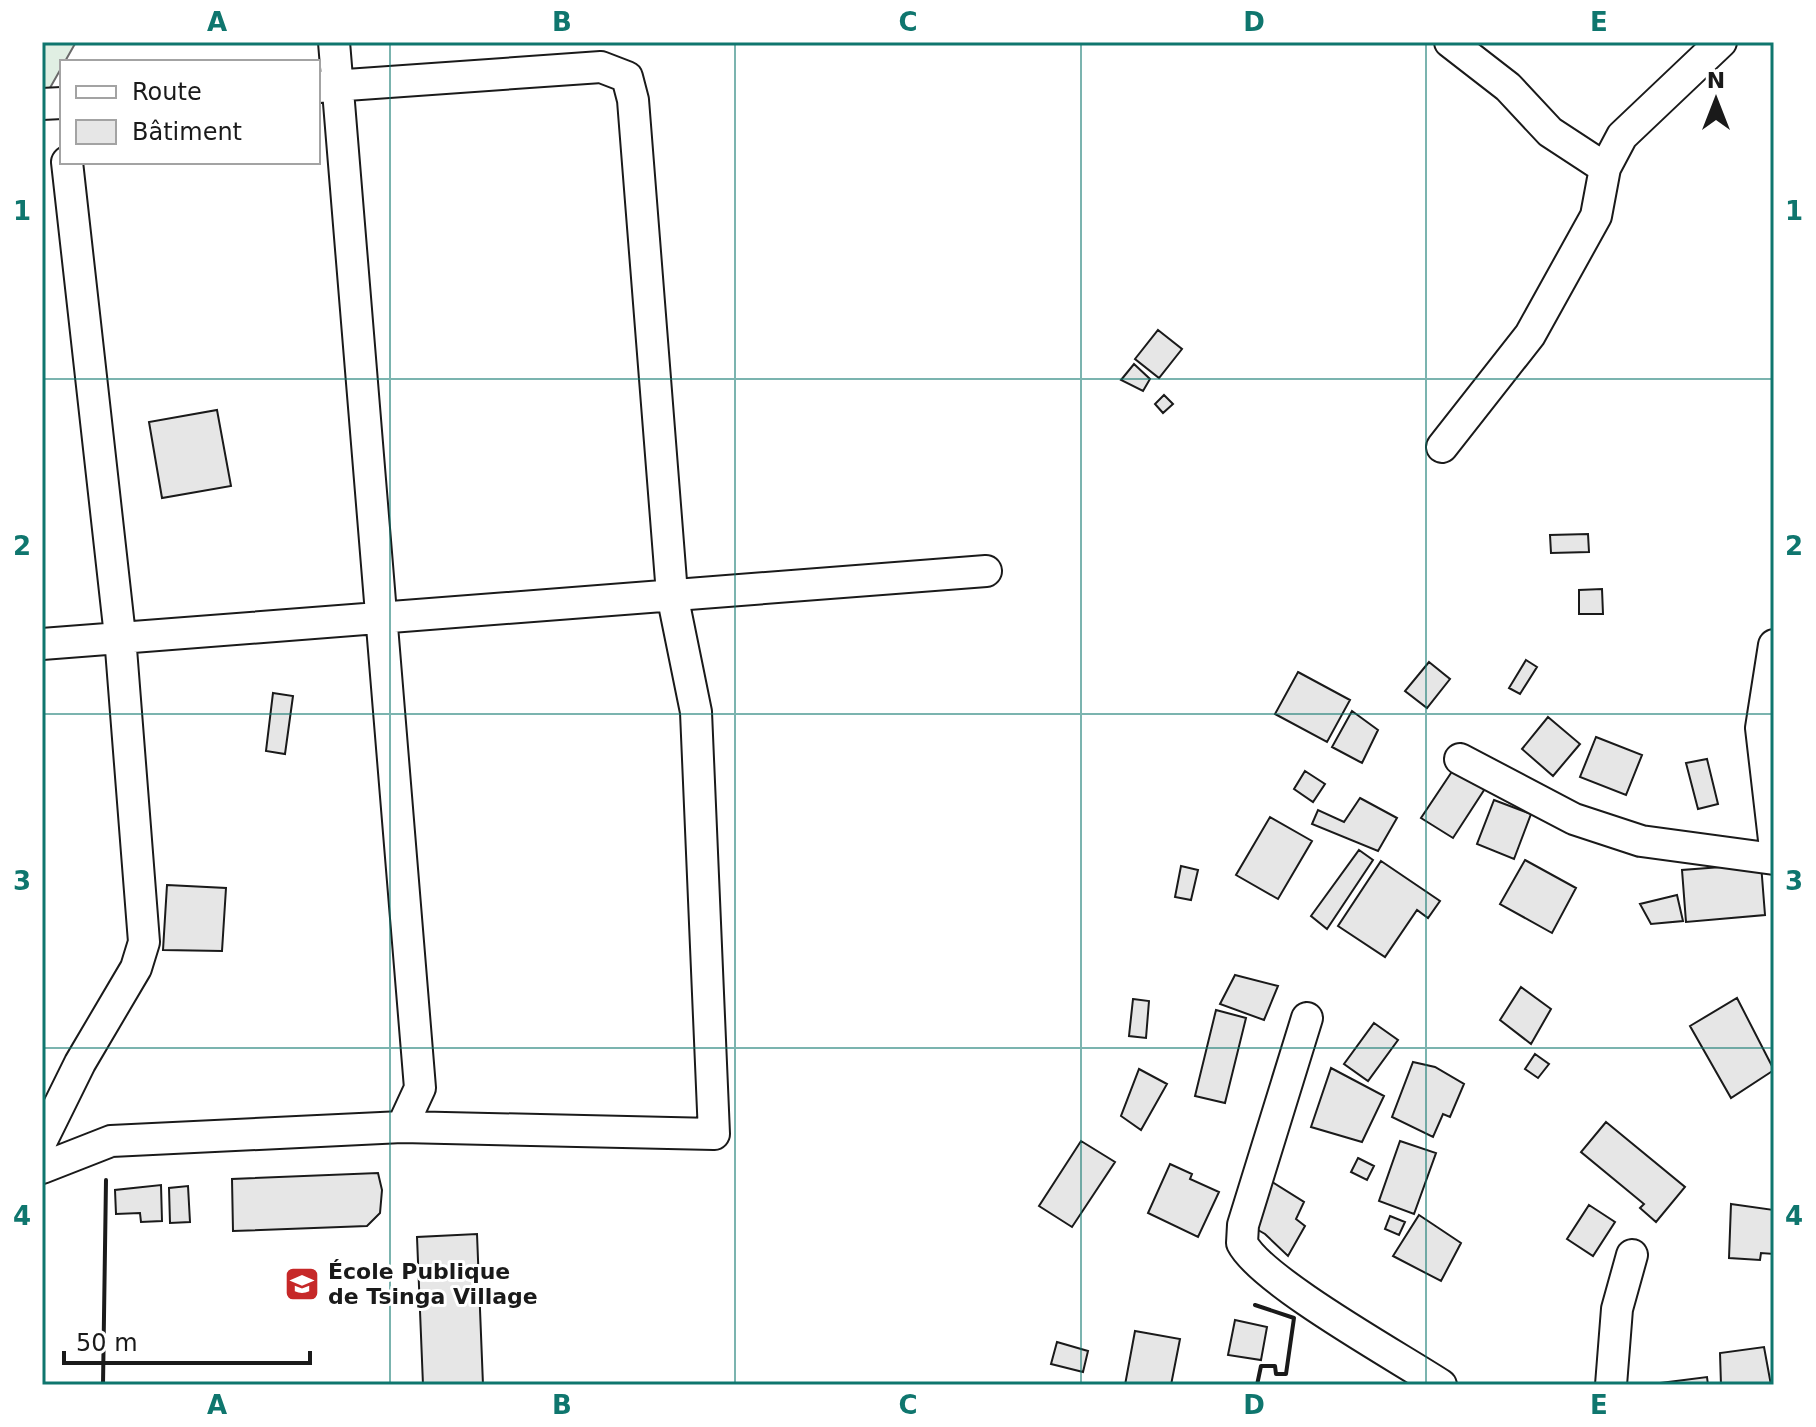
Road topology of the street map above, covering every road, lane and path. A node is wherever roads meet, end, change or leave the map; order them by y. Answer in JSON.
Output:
{"nodes":[{"id":1,"x":334,"y":42,"type":"edge"},
{"id":2,"x":1450,"y":42,"type":"edge"},
{"id":3,"x":1721,"y":42,"type":"edge"},
{"id":4,"x":328,"y":86,"type":"edge"},
{"id":5,"x":67,"y":164,"type":"edge"},
{"id":6,"x":1605,"y":168,"type":"junction"},
{"id":7,"x":1442,"y":447,"type":"dead end"},
{"id":8,"x":986,"y":571,"type":"dead end"},
{"id":9,"x":672,"y":594,"type":"junction"},
{"id":10,"x":383,"y":617,"type":"junction"},
{"id":11,"x":120,"y":636,"type":"junction"},
{"id":12,"x":42,"y":644,"type":"edge"},
{"id":13,"x":1774,"y":645,"type":"edge"},
{"id":14,"x":1460,"y":759,"type":"dead end"},
{"id":15,"x":1774,"y":840,"type":"edge"},
{"id":16,"x":1774,"y":859,"type":"edge"},
{"id":17,"x":1307,"y":1018,"type":"dead end"},
{"id":18,"x":402,"y":1127,"type":"junction"},
{"id":19,"x":42,"y":1140,"type":"edge"},
{"id":20,"x":42,"y":1168,"type":"edge"},
{"id":21,"x":1632,"y":1255,"type":"dead end"},
{"id":22,"x":1441,"y":1385,"type":"edge"},
{"id":23,"x":1611,"y":1385,"type":"edge"}],
"edges":[{"from":1,"to":4,"type":"street"},
{"from":2,"to":6,"type":"street"},
{"from":3,"to":6,"type":"street"},
{"from":4,"to":9,"type":"street"},
{"from":4,"to":10,"type":"street"},
{"from":5,"to":11,"type":"street"},
{"from":6,"to":7,"type":"street"},
{"from":8,"to":9,"type":"street"},
{"from":9,"to":10,"type":"street"},
{"from":9,"to":18,"type":"street"},
{"from":10,"to":11,"type":"street"},
{"from":10,"to":18,"type":"street"},
{"from":11,"to":12,"type":"street"},
{"from":11,"to":19,"type":"street"},
{"from":13,"to":15,"type":"street"},
{"from":14,"to":16,"type":"street"},
{"from":17,"to":22,"type":"street"},
{"from":18,"to":20,"type":"street"},
{"from":21,"to":23,"type":"street"}]}
